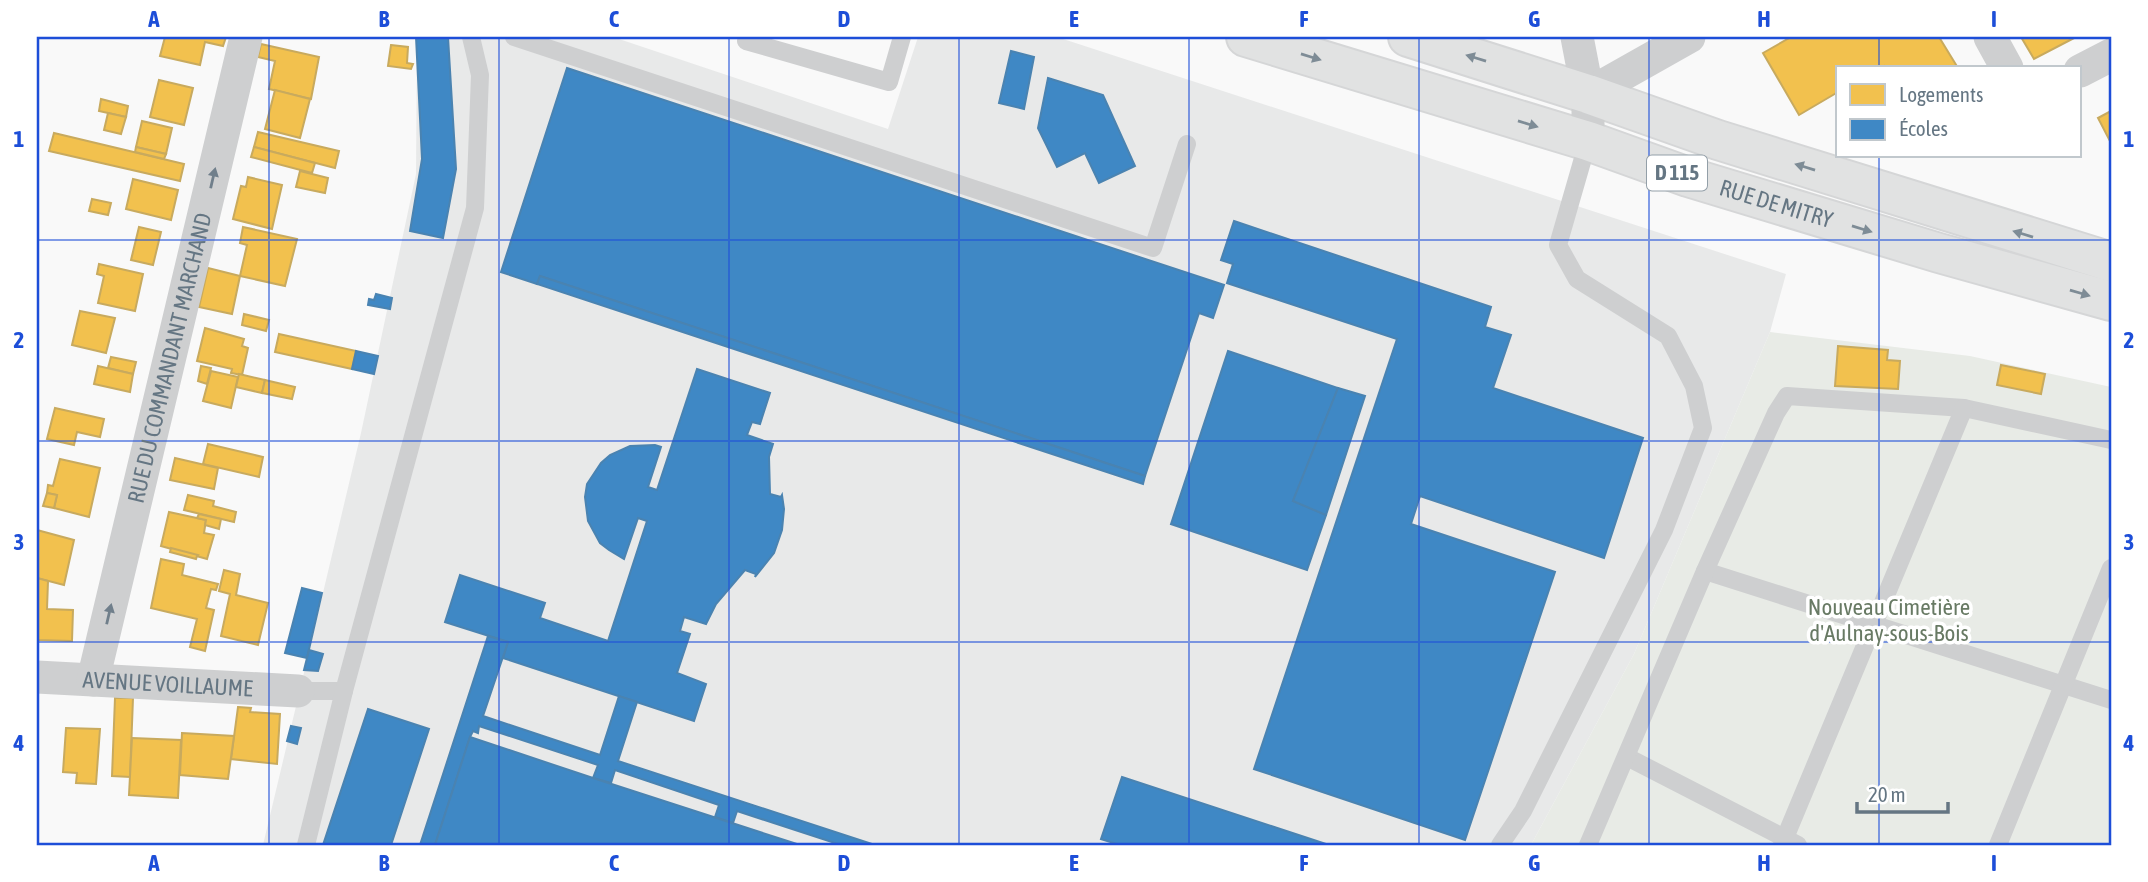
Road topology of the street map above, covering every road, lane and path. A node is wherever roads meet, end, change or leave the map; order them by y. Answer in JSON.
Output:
{"nodes":[{"id":1,"x":246,"y":37,"type":"edge"},
{"id":2,"x":471,"y":37,"type":"edge"},
{"id":3,"x":514,"y":37,"type":"edge"},
{"id":4,"x":902,"y":37,"type":"edge"},
{"id":5,"x":1246,"y":37,"type":"edge"},
{"id":6,"x":1408,"y":37,"type":"edge"},
{"id":7,"x":1577,"y":37,"type":"edge"},
{"id":8,"x":1689,"y":37,"type":"edge"},
{"id":9,"x":1990,"y":37,"type":"edge"},
{"id":10,"x":746,"y":41,"type":"dead end"},
{"id":11,"x":2111,"y":55,"type":"edge"},
{"id":12,"x":2006,"y":66,"type":"edge"},
{"id":13,"x":2082,"y":70,"type":"edge"},
{"id":14,"x":1588,"y":94,"type":"junction"},
{"id":15,"x":1588,"y":141,"type":"junction"},
{"id":16,"x":1187,"y":144,"type":"dead end"},
{"id":17,"x":2111,"y":262,"type":"edge"},
{"id":18,"x":2111,"y":301,"type":"edge"},
{"id":19,"x":1964,"y":408,"type":"junction"},
{"id":20,"x":2111,"y":440,"type":"edge"},
{"id":21,"x":2111,"y":568,"type":"edge"},
{"id":22,"x":1705,"y":571,"type":"junction"},
{"id":23,"x":1876,"y":624,"type":"junction"},
{"id":24,"x":37,"y":677,"type":"edge"},
{"id":25,"x":93,"y":680,"type":"junction"},
{"id":26,"x":2064,"y":685,"type":"junction"},
{"id":27,"x":299,"y":691,"type":"joint"},
{"id":28,"x":344,"y":691,"type":"junction"},
{"id":29,"x":2111,"y":700,"type":"edge"},
{"id":30,"x":1627,"y":757,"type":"junction"},
{"id":31,"x":1788,"y":843,"type":"edge"},
{"id":32,"x":306,"y":845,"type":"edge"},
{"id":33,"x":1500,"y":845,"type":"edge"},
{"id":34,"x":1588,"y":845,"type":"edge"},
{"id":35,"x":1998,"y":845,"type":"edge"}],
"edges":[{"from":25,"to":1,"type":"street","name":"RUE DU COMMANDANT MARCHAND","one_way":true},
{"from":2,"to":28,"type":"lane"},
{"from":3,"to":16,"type":"lane"},
{"from":4,"to":10,"type":"lane"},
{"from":5,"to":15,"type":"main road","name":"RUE DE MITRY","number":"D 115","one_way":true},
{"from":14,"to":6,"type":"main road","name":"RUE DE MITRY","number":"D 115","one_way":true},
{"from":7,"to":14,"type":"street"},
{"from":8,"to":14,"type":"street"},
{"from":9,"to":12,"type":"street"},
{"from":11,"to":13,"type":"street"},
{"from":14,"to":15,"type":"street"},
{"from":17,"to":14,"type":"main road","name":"RUE DE MITRY","number":"D 115","one_way":true},
{"from":15,"to":18,"type":"main road","name":"RUE DE MITRY","number":"D 115","one_way":true},
{"from":15,"to":33,"type":"lane"},
{"from":19,"to":20,"type":"lane"},
{"from":19,"to":22,"type":"lane"},
{"from":19,"to":23,"type":"lane"},
{"from":21,"to":26,"type":"lane"},
{"from":22,"to":23,"type":"lane"},
{"from":22,"to":30,"type":"lane"},
{"from":23,"to":26,"type":"lane"},
{"from":23,"to":31,"type":"lane"},
{"from":24,"to":25,"type":"street","name":"AVENUE VOILLAUME"},
{"from":25,"to":27,"type":"street","name":"AVENUE VOILLAUME"},
{"from":26,"to":29,"type":"lane"},
{"from":26,"to":35,"type":"lane"},
{"from":27,"to":28,"type":"lane"},
{"from":28,"to":32,"type":"lane"},
{"from":30,"to":31,"type":"lane"},
{"from":30,"to":34,"type":"lane"}]}
